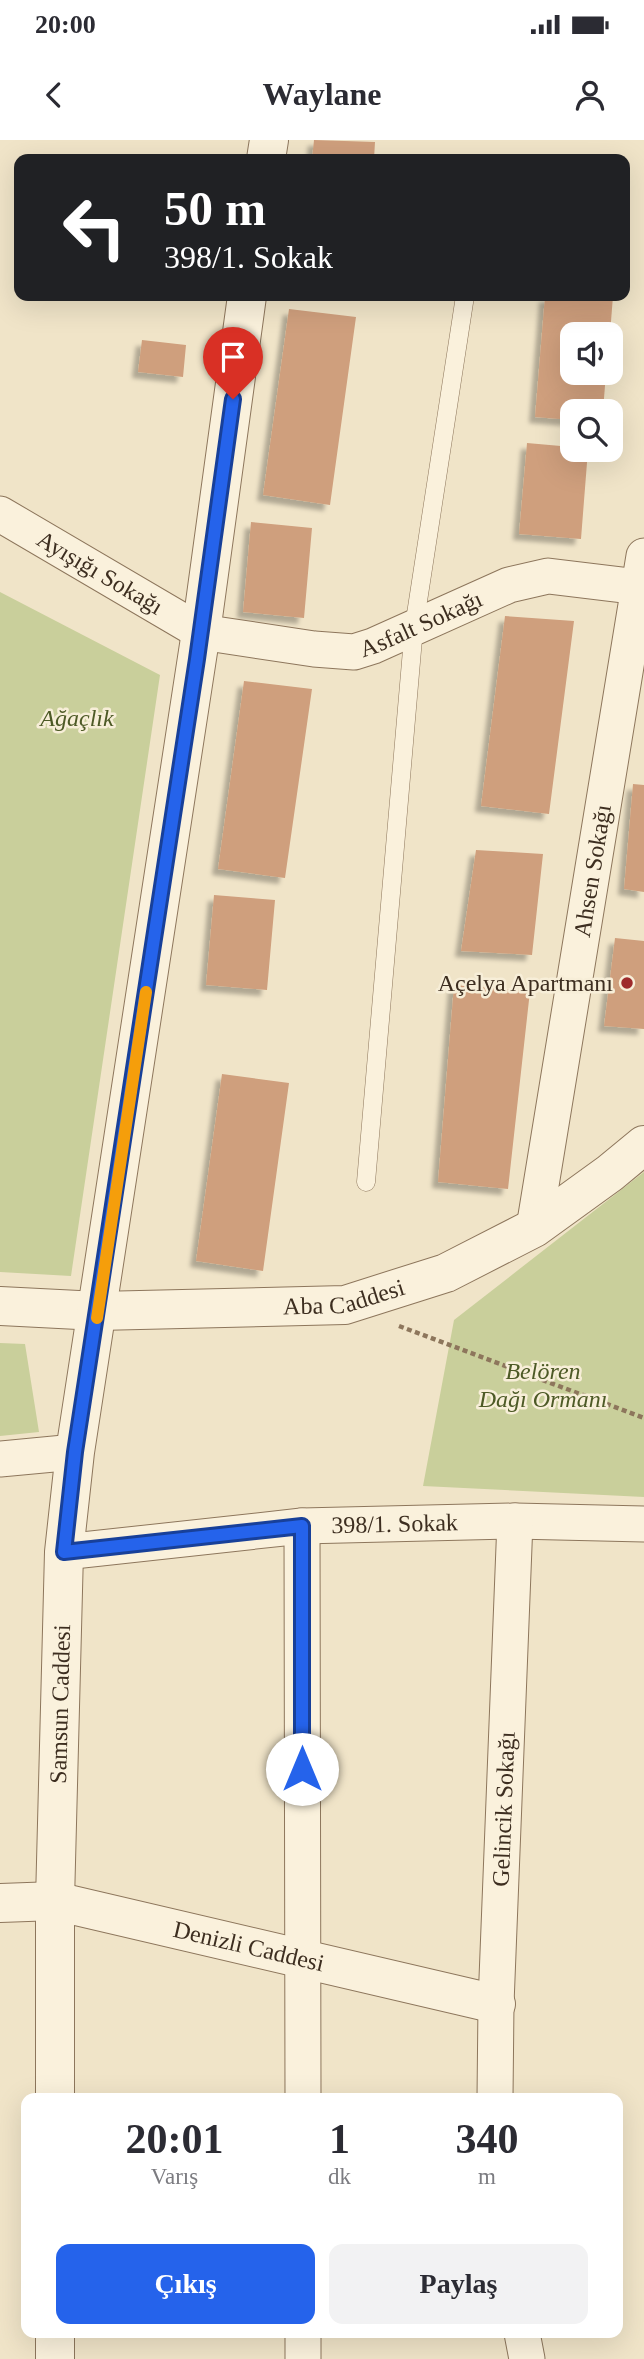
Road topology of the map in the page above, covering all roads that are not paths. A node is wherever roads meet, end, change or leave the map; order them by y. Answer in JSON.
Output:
{"nodes":[{"id":1,"x":246,"y":301,"type":"edge"},
{"id":2,"x":464,"y":301,"type":"edge"},
{"id":3,"x":0,"y":514,"type":"edge"},
{"id":4,"x":642,"y":571,"type":"edge"},
{"id":5,"x":414,"y":627,"type":"junction"},
{"id":6,"x":201,"y":632,"type":"junction"},
{"id":7,"x":644,"y":1145,"type":"edge"},
{"id":8,"x":366,"y":1182,"type":"dead end"},
{"id":9,"x":534,"y":1228,"type":"junction"},
{"id":10,"x":0,"y":1306,"type":"edge"},
{"id":11,"x":98,"y":1311,"type":"junction"},
{"id":12,"x":75,"y":1452,"type":"junction"},
{"id":13,"x":0,"y":1459,"type":"edge"},
{"id":14,"x":515,"y":1521,"type":"junction"},
{"id":15,"x":644,"y":1524,"type":"edge"},
{"id":16,"x":302,"y":1526,"type":"junction"},
{"id":17,"x":64,"y":1552,"type":"junction"},
{"id":18,"x":55,"y":1901,"type":"junction"},
{"id":19,"x":0,"y":1903,"type":"edge"},
{"id":20,"x":303,"y":1959,"type":"junction"},
{"id":21,"x":496,"y":2004,"type":"junction"},
{"id":22,"x":55,"y":2093,"type":"edge"},
{"id":23,"x":303,"y":2093,"type":"edge"},
{"id":24,"x":495,"y":2093,"type":"edge"},
{"id":25,"x":55,"y":2338,"type":"edge"},
{"id":26,"x":303,"y":2338,"type":"edge"},
{"id":27,"x":523,"y":2338,"type":"edge"},
{"id":28,"x":55,"y":2359,"type":"edge"},
{"id":29,"x":303,"y":2359,"type":"edge"},
{"id":30,"x":527,"y":2359,"type":"edge"}],
"edges":[{"from":1,"to":6,"type":"street","name":"Samsun Caddesi"},
{"from":2,"to":5,"type":"lane"},
{"from":3,"to":6,"type":"street","name":"Ayışığı Sokağı"},
{"from":4,"to":5,"type":"street","name":"Asfalt Sokağı"},
{"from":4,"to":9,"type":"street","name":"Ahsen Sokağı"},
{"from":5,"to":6,"type":"street","name":"Asfalt Sokağı"},
{"from":5,"to":8,"type":"lane"},
{"from":6,"to":11,"type":"street","name":"Samsun Caddesi"},
{"from":7,"to":9,"type":"street","name":"Aba Caddesi"},
{"from":9,"to":11,"type":"street","name":"Aba Caddesi"},
{"from":10,"to":11,"type":"street","name":"Aba Caddesi"},
{"from":11,"to":12,"type":"street","name":"Samsun Caddesi"},
{"from":12,"to":13,"type":"street"},
{"from":12,"to":17,"type":"street","name":"Samsun Caddesi"},
{"from":14,"to":15,"type":"street","name":"398/1. Sokak"},
{"from":14,"to":16,"type":"street","name":"398/1. Sokak"},
{"from":14,"to":21,"type":"street","name":"Gelincik Sokağı"},
{"from":16,"to":17,"type":"street","name":"398/1. Sokak"},
{"from":16,"to":20,"type":"street"},
{"from":17,"to":18,"type":"street","name":"Samsun Caddesi"},
{"from":18,"to":19,"type":"street","name":"Denizli Caddesi"},
{"from":18,"to":20,"type":"street","name":"Denizli Caddesi"},
{"from":18,"to":22,"type":"street","name":"Samsun Caddesi"},
{"from":20,"to":21,"type":"street","name":"Denizli Caddesi"},
{"from":20,"to":23,"type":"street"},
{"from":21,"to":24,"type":"street","name":"Gelincik Sokağı"},
{"from":25,"to":28,"type":"street"},
{"from":26,"to":29,"type":"street"},
{"from":27,"to":30,"type":"street"}]}
